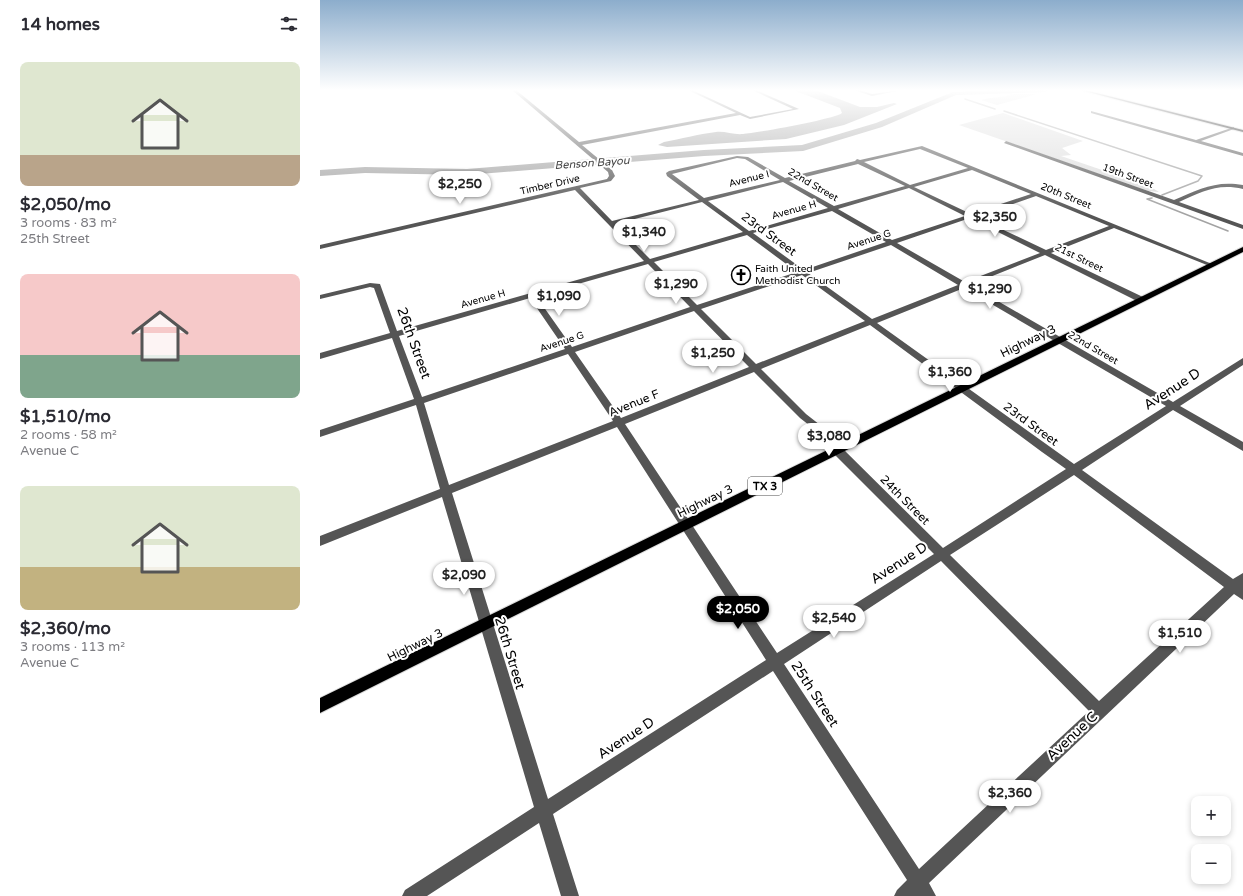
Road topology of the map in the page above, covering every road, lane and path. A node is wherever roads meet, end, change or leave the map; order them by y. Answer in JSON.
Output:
{"nodes":[{"id":1,"x":564,"y":132,"type":"edge"},
{"id":2,"x":643,"y":132,"type":"edge"},
{"id":3,"x":1160,"y":132,"type":"edge"},
{"id":4,"x":1222,"y":132,"type":"edge"},
{"id":5,"x":1006,"y":142,"type":"dead end"},
{"id":6,"x":1195,"y":142,"type":"junction"},
{"id":7,"x":578,"y":144,"type":"junction"},
{"id":8,"x":916,"y":147,"type":"joint"},
{"id":9,"x":1243,"y":155,"type":"edge"},
{"id":10,"x":858,"y":161,"type":"junction"},
{"id":11,"x":974,"y":168,"type":"junction"},
{"id":12,"x":669,"y":175,"type":"joint"},
{"id":13,"x":784,"y":180,"type":"junction"},
{"id":14,"x":910,"y":187,"type":"junction"},
{"id":15,"x":1243,"y":187,"type":"edge"},
{"id":16,"x":576,"y":188,"type":"junction"},
{"id":17,"x":1037,"y":194,"type":"junction"},
{"id":18,"x":703,"y":200,"type":"junction"},
{"id":19,"x":1174,"y":202,"type":"junction"},
{"id":20,"x":834,"y":209,"type":"junction"},
{"id":21,"x":971,"y":217,"type":"junction"},
{"id":22,"x":610,"y":223,"type":"junction"},
{"id":23,"x":1113,"y":226,"type":"junction"},
{"id":24,"x":1243,"y":227,"type":"edge"},
{"id":25,"x":748,"y":234,"type":"junction"},
{"id":26,"x":893,"y":243,"type":"junction"},
{"id":27,"x":320,"y":247,"type":"edge"},
{"id":28,"x":1243,"y":249,"type":"edge"},
{"id":29,"x":1044,"y":252,"type":"junction"},
{"id":30,"x":648,"y":262,"type":"junction"},
{"id":31,"x":1209,"y":264,"type":"junction"},
{"id":32,"x":802,"y":273,"type":"junction"},
{"id":33,"x":964,"y":285,"type":"junction"},
{"id":34,"x":532,"y":295,"type":"junction"},
{"id":35,"x":320,"y":297,"type":"edge"},
{"id":36,"x":1140,"y":299,"type":"junction"},
{"id":37,"x":695,"y":309,"type":"junction"},
{"id":38,"x":870,"y":322,"type":"junction"},
{"id":39,"x":395,"y":335,"type":"junction"},
{"id":40,"x":1059,"y":340,"type":"junction"},
{"id":41,"x":570,"y":350,"type":"junction"},
{"id":42,"x":320,"y":356,"type":"edge"},
{"id":43,"x":1243,"y":362,"type":"edge"},
{"id":44,"x":755,"y":368,"type":"junction"},
{"id":45,"x":962,"y":388,"type":"junction"},
{"id":46,"x":419,"y":401,"type":"junction"},
{"id":47,"x":1174,"y":407,"type":"junction"},
{"id":48,"x":619,"y":422,"type":"junction"},
{"id":49,"x":320,"y":434,"type":"edge"},
{"id":50,"x":1243,"y":447,"type":"edge"},
{"id":51,"x":837,"y":450,"type":"junction"},
{"id":52,"x":1074,"y":470,"type":"junction"},
{"id":53,"x":446,"y":491,"type":"junction"},
{"id":54,"x":685,"y":525,"type":"junction"},
{"id":55,"x":320,"y":541,"type":"edge"},
{"id":56,"x":942,"y":554,"type":"junction"},
{"id":57,"x":1240,"y":587,"type":"edge"},
{"id":58,"x":486,"y":624,"type":"junction"},
{"id":59,"x":774,"y":662,"type":"junction"},
{"id":60,"x":320,"y":706,"type":"edge"},
{"id":61,"x":1098,"y":711,"type":"junction"},
{"id":62,"x":544,"y":811,"type":"junction"},
{"id":63,"x":918,"y":882,"type":"junction"},
{"id":64,"x":411,"y":896,"type":"edge"},
{"id":65,"x":570,"y":896,"type":"edge"},
{"id":66,"x":903,"y":896,"type":"edge"},
{"id":67,"x":927,"y":896,"type":"edge"}],
"edges":[{"from":1,"to":7,"type":"street"},
{"from":2,"to":7,"type":"street"},
{"from":3,"to":6,"type":"street"},
{"from":4,"to":6,"type":"street"},
{"from":5,"to":19,"type":"street","name":"19th Street"},
{"from":6,"to":9,"type":"street"},
{"from":7,"to":16,"type":"street","name":"Timber Drive"},
{"from":8,"to":10,"type":"street","name":"Avenue I"},
{"from":8,"to":11,"type":"street","name":"20th Street"},
{"from":10,"to":13,"type":"street","name":"Avenue I"},
{"from":10,"to":14,"type":"street","name":"21st Street"},
{"from":11,"to":14,"type":"street","name":"Avenue H"},
{"from":11,"to":17,"type":"street","name":"20th Street"},
{"from":12,"to":13,"type":"street","name":"22nd Street"},
{"from":12,"to":18,"type":"street","name":"23rd Street"},
{"from":13,"to":18,"type":"street","name":"Avenue I"},
{"from":13,"to":20,"type":"street","name":"22nd Street"},
{"from":14,"to":20,"type":"street","name":"Avenue H"},
{"from":14,"to":21,"type":"street","name":"21st Street"},
{"from":15,"to":19,"type":"street"},
{"from":16,"to":22,"type":"street","name":"24th Street"},
{"from":16,"to":27,"type":"street","name":"Timber Drive"},
{"from":17,"to":21,"type":"street","name":"Avenue G"},
{"from":17,"to":23,"type":"street","name":"20th Street"},
{"from":18,"to":22,"type":"street","name":"Avenue I"},
{"from":18,"to":25,"type":"street","name":"23rd Street"},
{"from":19,"to":24,"type":"street","name":"19th Street"},
{"from":20,"to":25,"type":"street","name":"Avenue H"},
{"from":20,"to":26,"type":"street","name":"22nd Street"},
{"from":21,"to":26,"type":"street","name":"Avenue G"},
{"from":21,"to":29,"type":"street","name":"21st Street"},
{"from":22,"to":30,"type":"street","name":"24th Street"},
{"from":23,"to":29,"type":"street","name":"Avenue F"},
{"from":23,"to":31,"type":"street","name":"20th Street"},
{"from":25,"to":30,"type":"street","name":"Avenue H"},
{"from":25,"to":32,"type":"street","name":"23rd Street"},
{"from":26,"to":32,"type":"street","name":"Avenue G"},
{"from":26,"to":33,"type":"street","name":"22nd Street"},
{"from":28,"to":31,"type":"main road","number":"TX 3"},
{"from":29,"to":33,"type":"street","name":"Avenue F"},
{"from":29,"to":36,"type":"street","name":"21st Street"},
{"from":30,"to":34,"type":"street","name":"Avenue H"},
{"from":30,"to":37,"type":"street","name":"24th Street"},
{"from":31,"to":36,"type":"main road","name":"Highway 3","number":"TX 3"},
{"from":32,"to":37,"type":"street","name":"Avenue G"},
{"from":32,"to":38,"type":"street","name":"23rd Street"},
{"from":33,"to":38,"type":"street","name":"Avenue F"},
{"from":33,"to":40,"type":"street","name":"22nd Street"},
{"from":34,"to":39,"type":"street","name":"Avenue H"},
{"from":34,"to":41,"type":"street","name":"25th Street"},
{"from":35,"to":39,"type":"street","name":"26th Street"},
{"from":36,"to":40,"type":"main road","name":"Highway 3","number":"TX 3"},
{"from":37,"to":41,"type":"street","name":"Avenue G"},
{"from":37,"to":44,"type":"street","name":"24th Street"},
{"from":38,"to":44,"type":"street","name":"Avenue F"},
{"from":38,"to":45,"type":"street","name":"23rd Street"},
{"from":39,"to":42,"type":"street","name":"Avenue H"},
{"from":39,"to":46,"type":"street","name":"26th Street"},
{"from":40,"to":45,"type":"main road","name":"Highway 3","number":"TX 3"},
{"from":40,"to":47,"type":"street","name":"22nd Street"},
{"from":41,"to":46,"type":"street","name":"Avenue G"},
{"from":41,"to":48,"type":"street","name":"25th Street"},
{"from":43,"to":47,"type":"street","name":"Avenue D"},
{"from":44,"to":48,"type":"street","name":"Avenue F"},
{"from":44,"to":51,"type":"street","name":"24th Street"},
{"from":45,"to":51,"type":"main road","name":"Highway 3","number":"TX 3"},
{"from":45,"to":52,"type":"street","name":"23rd Street"},
{"from":46,"to":49,"type":"street","name":"Avenue G"},
{"from":46,"to":53,"type":"street","name":"26th Street"},
{"from":47,"to":50,"type":"street","name":"22nd Street"},
{"from":47,"to":52,"type":"street","name":"Avenue D"},
{"from":48,"to":53,"type":"street","name":"Avenue F"},
{"from":48,"to":54,"type":"street","name":"25th Street"},
{"from":51,"to":54,"type":"main road","name":"Highway 3","number":"TX 3"},
{"from":51,"to":56,"type":"street","name":"24th Street"},
{"from":52,"to":56,"type":"street","name":"Avenue D"},
{"from":52,"to":57,"type":"street","name":"23rd Street"},
{"from":53,"to":55,"type":"street","name":"Avenue F"},
{"from":53,"to":58,"type":"street","name":"26th Street"},
{"from":54,"to":58,"type":"main road","name":"Highway 3","number":"TX 3"},
{"from":54,"to":59,"type":"street","name":"25th Street"},
{"from":56,"to":59,"type":"street","name":"Avenue D"},
{"from":56,"to":61,"type":"street","name":"24th Street"},
{"from":57,"to":61,"type":"street","name":"Avenue C"},
{"from":58,"to":60,"type":"main road","name":"Highway 3","number":"TX 3"},
{"from":58,"to":62,"type":"street","name":"26th Street"},
{"from":59,"to":62,"type":"street","name":"Avenue D"},
{"from":59,"to":63,"type":"street","name":"25th Street"},
{"from":61,"to":63,"type":"street","name":"Avenue C"},
{"from":62,"to":64,"type":"street","name":"Avenue D"},
{"from":62,"to":65,"type":"street","name":"26th Street"},
{"from":63,"to":66,"type":"street","name":"Avenue C"},
{"from":63,"to":67,"type":"street","name":"25th Street"}]}
